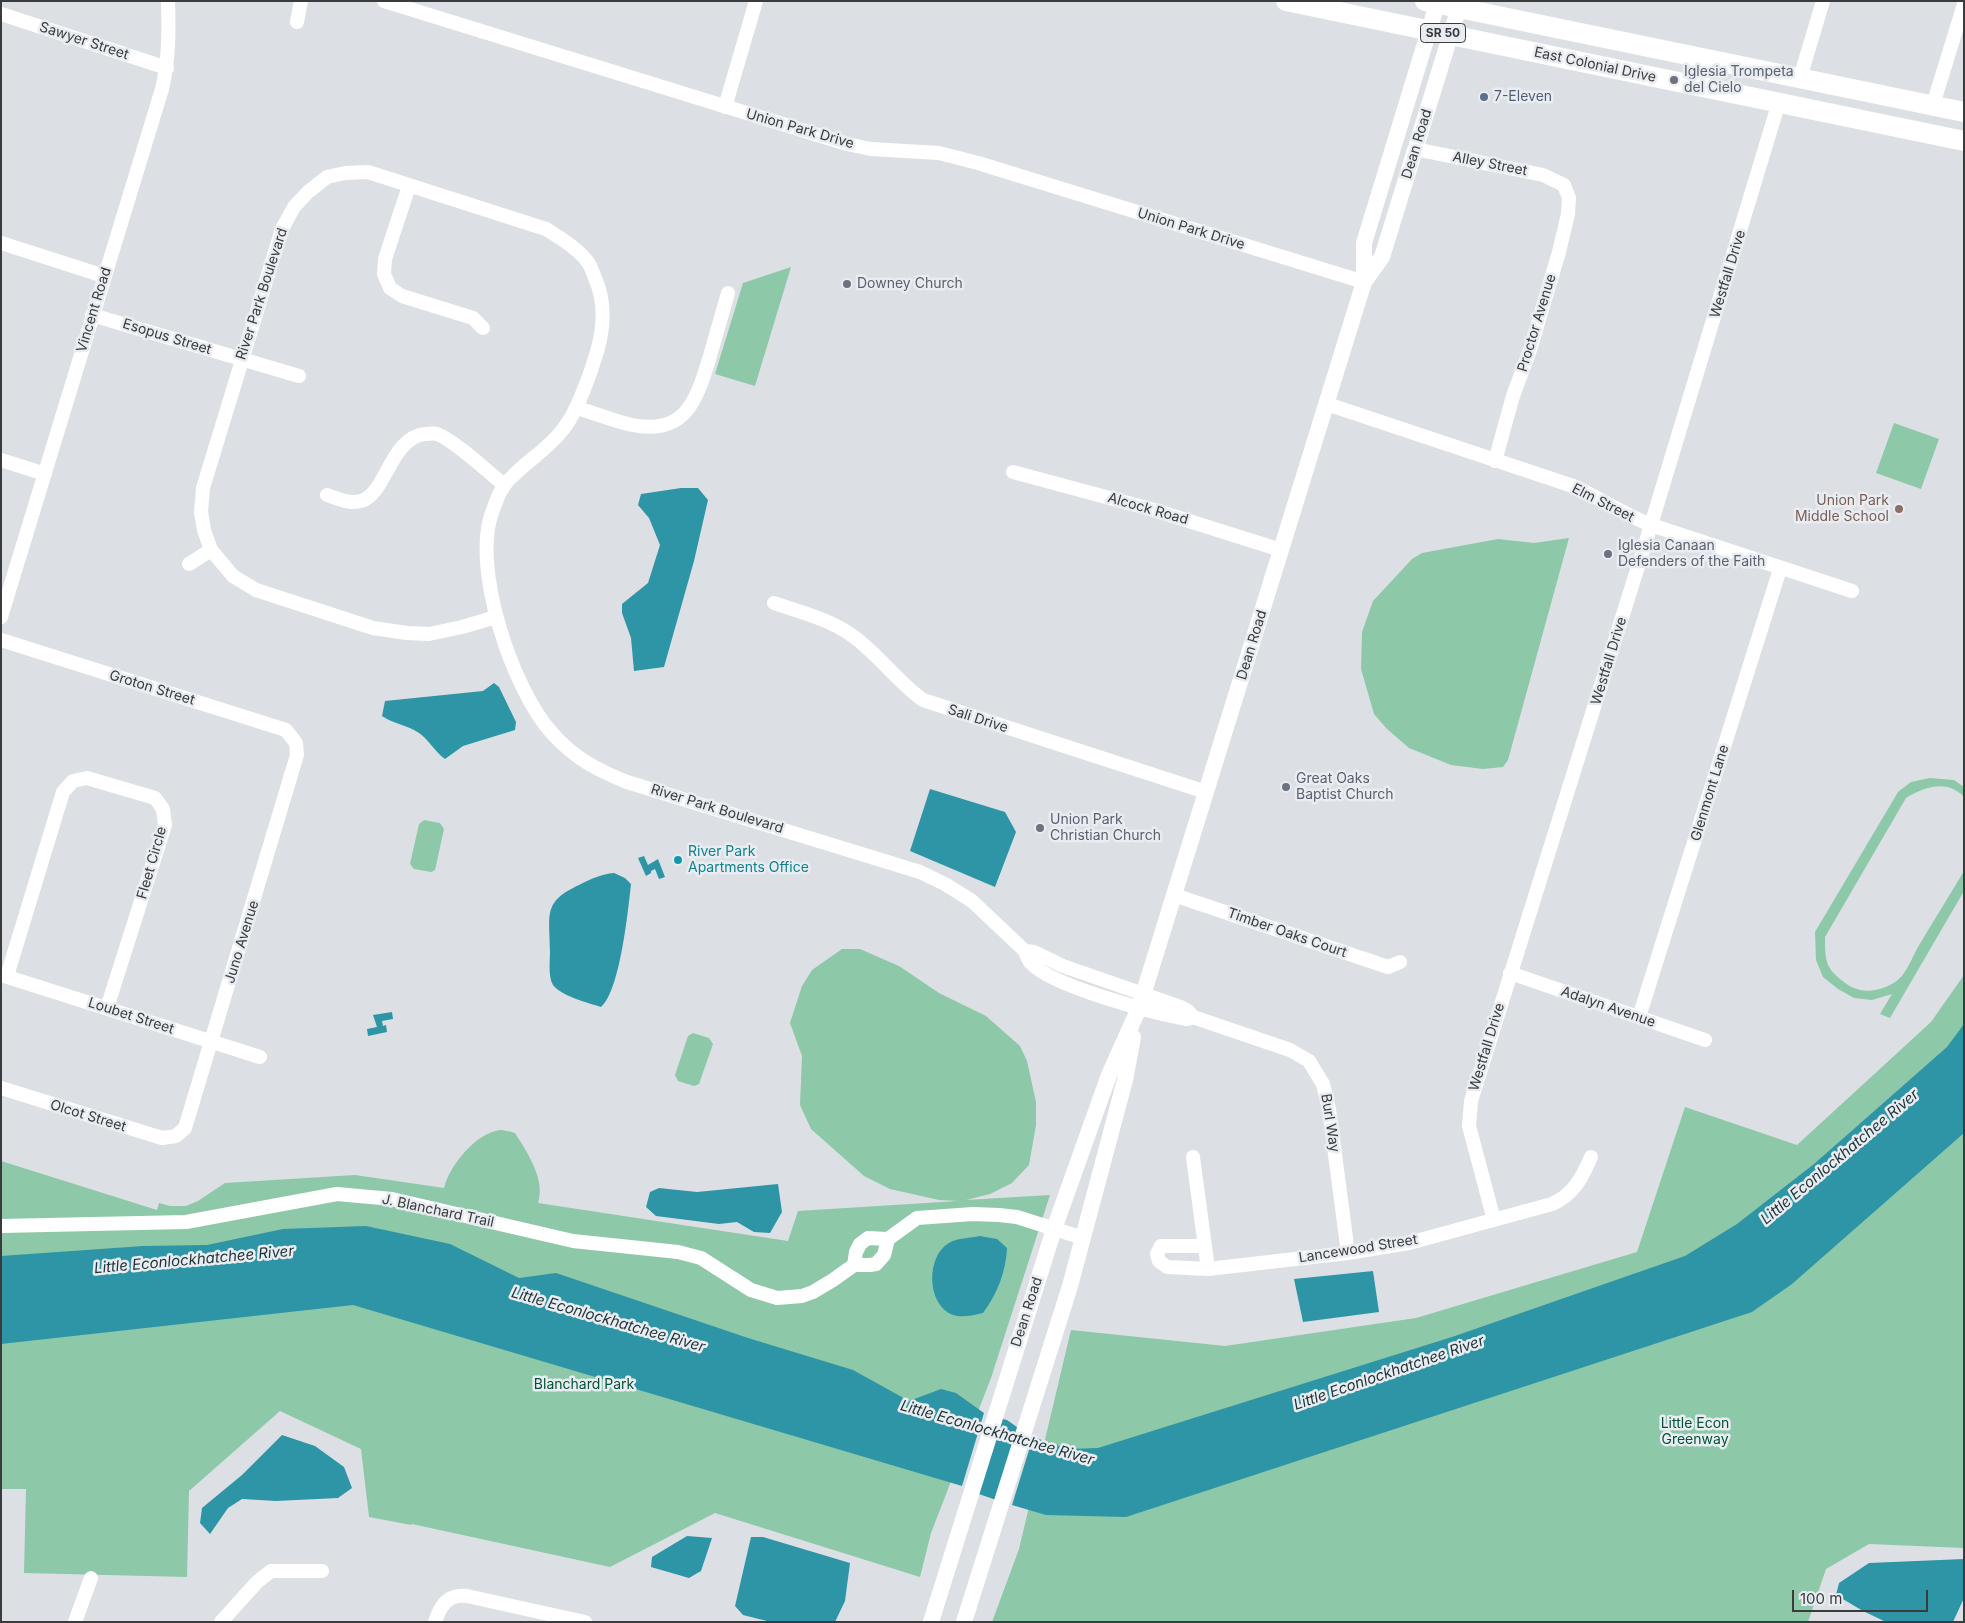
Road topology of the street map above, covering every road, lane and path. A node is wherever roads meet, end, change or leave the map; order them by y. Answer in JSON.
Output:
{"nodes":[{"id":1,"x":168,"y":1,"type":"edge"},
{"id":2,"x":302,"y":1,"type":"edge"},
{"id":3,"x":384,"y":1,"type":"edge"},
{"id":4,"x":756,"y":1,"type":"edge"},
{"id":5,"x":1286,"y":1,"type":"edge"},
{"id":6,"x":1823,"y":1,"type":"edge"},
{"id":7,"x":1433,"y":2,"type":"edge"},
{"id":8,"x":1964,"y":4,"type":"edge"},
{"id":9,"x":1460,"y":5,"type":"edge"},
{"id":10,"x":1,"y":14,"type":"edge"},
{"id":11,"x":297,"y":22,"type":"dead end"},
{"id":12,"x":1429,"y":31,"type":"junction"},
{"id":13,"x":1450,"y":35,"type":"junction"},
{"id":14,"x":167,"y":68,"type":"junction"},
{"id":15,"x":1800,"y":78,"type":"junction"},
{"id":16,"x":1850,"y":88,"type":"junction"},
{"id":17,"x":1779,"y":102,"type":"junction"},
{"id":18,"x":1933,"y":105,"type":"junction"},
{"id":19,"x":725,"y":107,"type":"junction"},
{"id":20,"x":1964,"y":112,"type":"edge"},
{"id":21,"x":1964,"y":141,"type":"edge"},
{"id":22,"x":1415,"y":149,"type":"junction"},
{"id":23,"x":1564,"y":185,"type":"joint"},
{"id":24,"x":409,"y":186,"type":"junction"},
{"id":25,"x":1,"y":243,"type":"edge"},
{"id":26,"x":104,"y":276,"type":"junction"},
{"id":27,"x":1364,"y":282,"type":"junction"},
{"id":28,"x":728,"y":293,"type":"dead end"},
{"id":29,"x":92,"y":315,"type":"junction"},
{"id":30,"x":483,"y":328,"type":"dead end"},
{"id":31,"x":242,"y":360,"type":"junction"},
{"id":32,"x":299,"y":376,"type":"dead end"},
{"id":33,"x":1327,"y":404,"type":"junction"},
{"id":34,"x":577,"y":408,"type":"junction"},
{"id":35,"x":1,"y":460,"type":"edge"},
{"id":36,"x":1495,"y":461,"type":"junction"},
{"id":37,"x":1013,"y":472,"type":"dead end"},
{"id":38,"x":44,"y":474,"type":"junction"},
{"id":39,"x":504,"y":485,"type":"junction"},
{"id":40,"x":327,"y":495,"type":"dead end"},
{"id":41,"x":1651,"y":525,"type":"junction"},
{"id":42,"x":212,"y":550,"type":"junction"},
{"id":43,"x":1281,"y":550,"type":"junction"},
{"id":44,"x":189,"y":564,"type":"dead end"},
{"id":45,"x":1780,"y":569,"type":"junction"},
{"id":46,"x":1852,"y":591,"type":"dead end"},
{"id":47,"x":774,"y":603,"type":"dead end"},
{"id":48,"x":1,"y":617,"type":"edge"},
{"id":49,"x":496,"y":617,"type":"junction"},
{"id":50,"x":1,"y":640,"type":"edge"},
{"id":51,"x":296,"y":743,"type":"joint"},
{"id":52,"x":1206,"y":792,"type":"junction"},
{"id":53,"x":1174,"y":895,"type":"junction"},
{"id":54,"x":1400,"y":962,"type":"dead end"},
{"id":55,"x":1510,"y":973,"type":"junction"},
{"id":56,"x":4,"y":976,"type":"edge"},
{"id":57,"x":1141,"y":1001,"type":"junction"},
{"id":58,"x":107,"y":1008,"type":"junction"},
{"id":59,"x":1639,"y":1017,"type":"junction"},
{"id":60,"x":1705,"y":1040,"type":"dead end"},
{"id":61,"x":212,"y":1041,"type":"junction"},
{"id":62,"x":260,"y":1057,"type":"dead end"},
{"id":63,"x":1,"y":1088,"type":"edge"},
{"id":64,"x":176,"y":1136,"type":"joint"},
{"id":65,"x":1193,"y":1156,"type":"dead end"},
{"id":66,"x":1592,"y":1157,"type":"dead end"},
{"id":67,"x":1494,"y":1220,"type":"junction"},
{"id":68,"x":1,"y":1226,"type":"edge"},
{"id":69,"x":1054,"y":1229,"type":"junction"},
{"id":70,"x":888,"y":1238,"type":"junction"},
{"id":71,"x":1083,"y":1238,"type":"junction"},
{"id":72,"x":1205,"y":1246,"type":"junction"},
{"id":73,"x":1348,"y":1253,"type":"junction"},
{"id":74,"x":854,"y":1264,"type":"junction"},
{"id":75,"x":1208,"y":1270,"type":"junction"},
{"id":76,"x":322,"y":1571,"type":"dead end"},
{"id":77,"x":91,"y":1578,"type":"dead end"},
{"id":78,"x":75,"y":1622,"type":"edge"},
{"id":79,"x":221,"y":1622,"type":"edge"},
{"id":80,"x":435,"y":1622,"type":"edge"},
{"id":81,"x":585,"y":1622,"type":"edge"},
{"id":82,"x":931,"y":1622,"type":"edge"},
{"id":83,"x":964,"y":1622,"type":"edge"}],
"edges":[{"from":1,"to":14,"type":"street","name":"Vincent Road"},
{"from":2,"to":11,"type":"street"},
{"from":3,"to":19,"type":"street","name":"Union Park Drive"},
{"from":4,"to":19,"type":"street"},
{"from":5,"to":12,"type":"highway","name":"East Colonial Drive","number":"SR 50"},
{"from":6,"to":15,"type":"street"},
{"from":7,"to":9,"type":"highway","name":"East Colonial Drive","number":"SR 50"},
{"from":7,"to":12,"type":"main road","name":"Dean Road"},
{"from":8,"to":18,"type":"street"},
{"from":9,"to":13,"type":"main road","name":"Dean Road"},
{"from":9,"to":15,"type":"highway","name":"East Colonial Drive","number":"SR 50"},
{"from":10,"to":14,"type":"street","name":"Sawyer Street"},
{"from":12,"to":13,"type":"highway","name":"East Colonial Drive","number":"SR 50"},
{"from":12,"to":27,"type":"main road","name":"Dean Road"},
{"from":13,"to":17,"type":"highway","name":"East Colonial Drive","number":"SR 50"},
{"from":13,"to":22,"type":"main road","name":"Dean Road"},
{"from":14,"to":26,"type":"street","name":"Vincent Road"},
{"from":15,"to":16,"type":"highway","name":"East Colonial Drive","number":"SR 50"},
{"from":16,"to":17,"type":"highway"},
{"from":16,"to":18,"type":"highway","name":"East Colonial Drive","number":"SR 50"},
{"from":17,"to":21,"type":"highway","name":"East Colonial Drive","number":"SR 50"},
{"from":17,"to":41,"type":"street","name":"Westfall Drive"},
{"from":18,"to":20,"type":"highway","name":"East Colonial Drive","number":"SR 50"},
{"from":19,"to":27,"type":"street","name":"Union Park Drive"},
{"from":22,"to":23,"type":"street","name":"Alley Street"},
{"from":22,"to":27,"type":"main road","name":"Dean Road"},
{"from":23,"to":36,"type":"street","name":"Proctor Avenue"},
{"from":24,"to":30,"type":"street"},
{"from":24,"to":31,"type":"street","name":"River Park Boulevard"},
{"from":24,"to":34,"type":"street","name":"River Park Boulevard"},
{"from":25,"to":26,"type":"street"},
{"from":26,"to":29,"type":"street","name":"Vincent Road"},
{"from":27,"to":33,"type":"main road","name":"Dean Road"},
{"from":28,"to":34,"type":"street"},
{"from":29,"to":31,"type":"street","name":"Esopus Street"},
{"from":29,"to":38,"type":"street","name":"Vincent Road"},
{"from":31,"to":32,"type":"street","name":"Esopus Street"},
{"from":31,"to":42,"type":"street","name":"River Park Boulevard"},
{"from":33,"to":36,"type":"street","name":"Elm Street"},
{"from":33,"to":43,"type":"main road","name":"Dean Road"},
{"from":34,"to":39,"type":"street","name":"River Park Boulevard"},
{"from":35,"to":38,"type":"street"},
{"from":36,"to":41,"type":"street","name":"Elm Street"},
{"from":37,"to":43,"type":"street","name":"Alcock Road"},
{"from":38,"to":48,"type":"street","name":"Vincent Road"},
{"from":39,"to":40,"type":"street"},
{"from":39,"to":49,"type":"street","name":"River Park Boulevard"},
{"from":41,"to":45,"type":"street","name":"Elm Street"},
{"from":41,"to":55,"type":"street","name":"Westfall Drive"},
{"from":42,"to":44,"type":"street"},
{"from":42,"to":49,"type":"street","name":"River Park Boulevard"},
{"from":43,"to":52,"type":"main road","name":"Dean Road"},
{"from":45,"to":46,"type":"street","name":"Elm Street"},
{"from":45,"to":59,"type":"street","name":"Glenmont Lane"},
{"from":47,"to":52,"type":"street","name":"Sali Drive"},
{"from":49,"to":57,"type":"street","name":"River Park Boulevard"},
{"from":50,"to":51,"type":"street","name":"Groton Street"},
{"from":51,"to":61,"type":"street","name":"Juno Avenue"},
{"from":52,"to":53,"type":"main road","name":"Dean Road"},
{"from":53,"to":54,"type":"street","name":"Timber Oaks Court"},
{"from":53,"to":57,"type":"main road","name":"Dean Road"},
{"from":55,"to":59,"type":"street","name":"Adalyn Avenue"},
{"from":55,"to":67,"type":"street","name":"Westfall Drive"},
{"from":56,"to":58,"type":"street","name":"Loubet Street"},
{"from":56,"to":58,"type":"street","name":"Fleet Circle"},
{"from":57,"to":69,"type":"main road","name":"Dean Road"},
{"from":57,"to":71,"type":"main road","name":"Dean Road"},
{"from":57,"to":73,"type":"street","name":"Burl Way"},
{"from":58,"to":61,"type":"street","name":"Loubet Street"},
{"from":59,"to":60,"type":"street","name":"Adalyn Avenue"},
{"from":61,"to":62,"type":"street","name":"Loubet Street"},
{"from":61,"to":64,"type":"street","name":"Juno Avenue"},
{"from":63,"to":64,"type":"street","name":"Olcot Street"},
{"from":65,"to":72,"type":"street"},
{"from":66,"to":67,"type":"street","name":"Lancewood Street"},
{"from":67,"to":73,"type":"street","name":"Lancewood Street"},
{"from":68,"to":74,"type":"street","name":"J. Blanchard Trail"},
{"from":69,"to":70,"type":"street"},
{"from":69,"to":71,"type":"street"},
{"from":69,"to":82,"type":"main road","name":"Dean Road"},
{"from":70,"to":74,"type":"street"},
{"from":70,"to":74,"type":"street","name":"J. Blanchard Trail"},
{"from":71,"to":83,"type":"main road","name":"Dean Road"},
{"from":72,"to":75,"type":"street"},
{"from":72,"to":75,"type":"street","name":"Lancewood Street"},
{"from":73,"to":75,"type":"street","name":"Lancewood Street"},
{"from":76,"to":79,"type":"street"},
{"from":77,"to":78,"type":"street"},
{"from":80,"to":81,"type":"street"}]}
